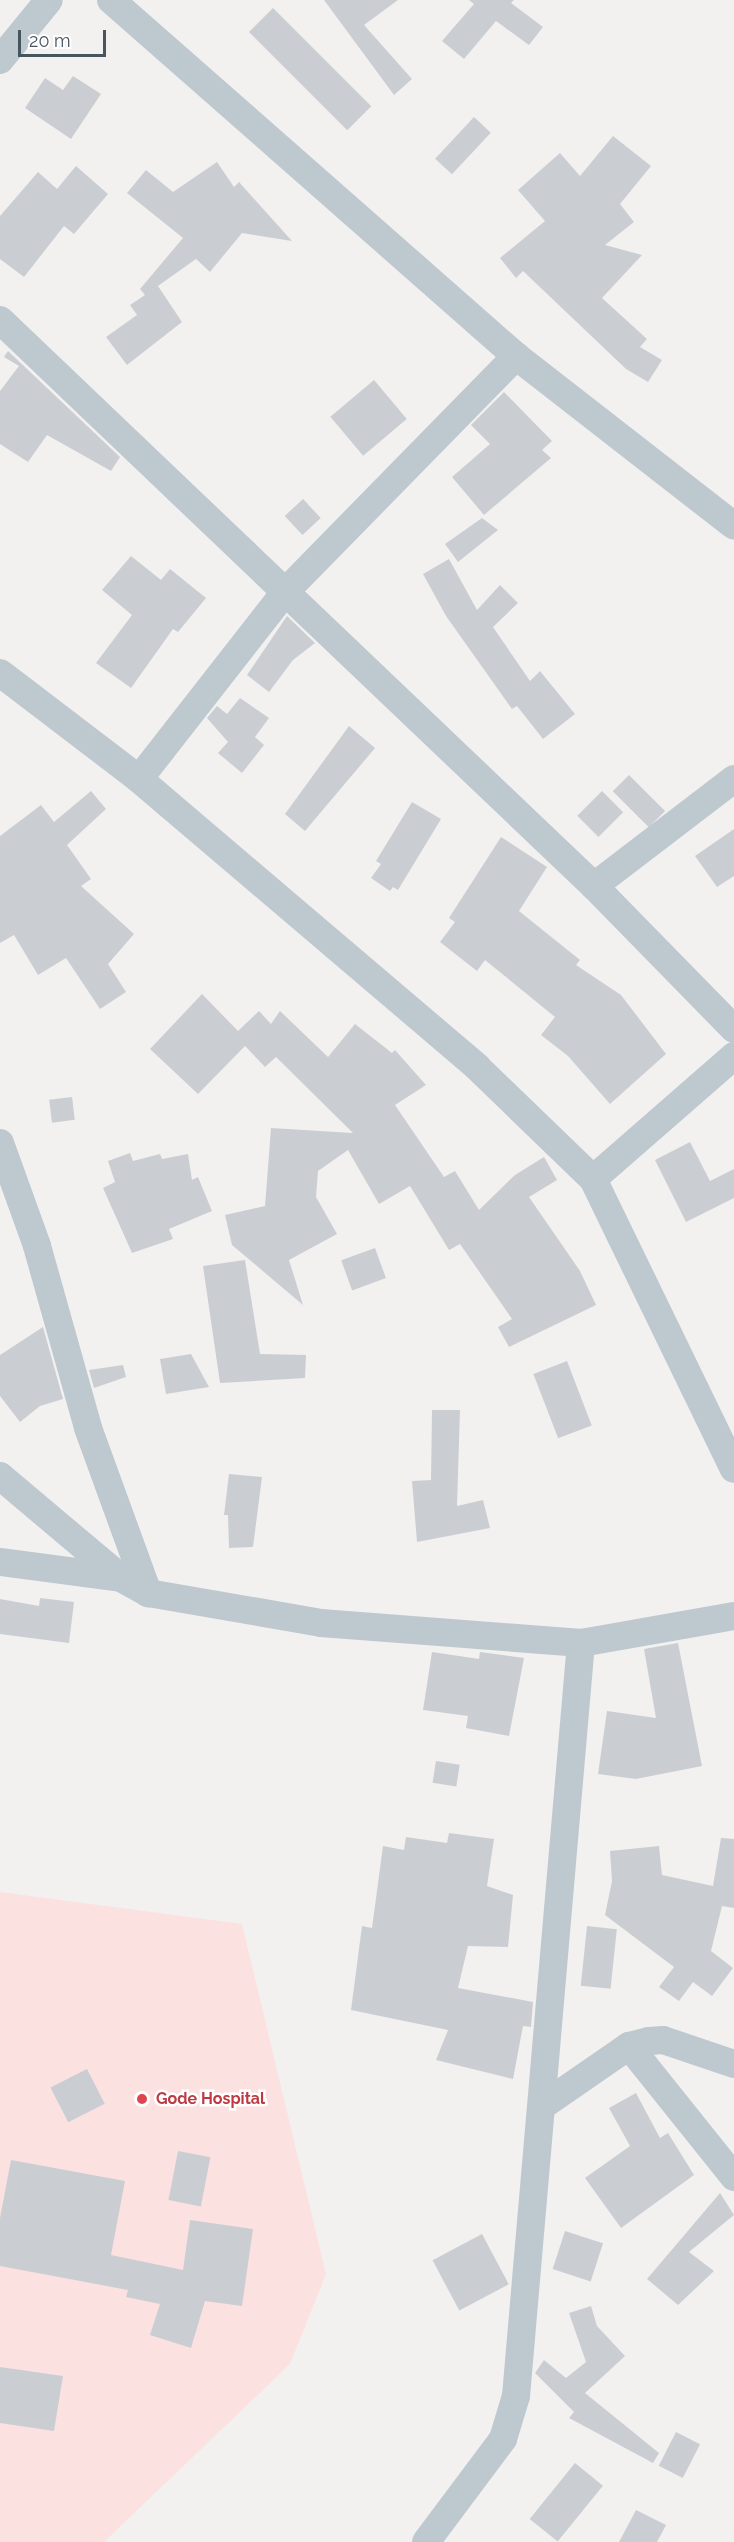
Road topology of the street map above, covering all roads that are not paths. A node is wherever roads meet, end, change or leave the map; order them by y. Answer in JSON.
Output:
{"nodes":[{"id":1,"x":49,"y":0,"type":"edge"},
{"id":2,"x":111,"y":0,"type":"edge"},
{"id":3,"x":0,"y":60,"type":"edge"},
{"id":4,"x":0,"y":320,"type":"edge"},
{"id":5,"x":516,"y":356,"type":"junction"},
{"id":6,"x":734,"y":526,"type":"edge"},
{"id":7,"x":286,"y":591,"type":"junction"},
{"id":8,"x":0,"y":673,"type":"edge"},
{"id":9,"x":138,"y":778,"type":"junction"},
{"id":10,"x":734,"y":779,"type":"edge"},
{"id":11,"x":594,"y":886,"type":"junction"},
{"id":12,"x":734,"y":1029,"type":"edge"},
{"id":13,"x":734,"y":1056,"type":"edge"},
{"id":14,"x":0,"y":1143,"type":"edge"},
{"id":15,"x":592,"y":1179,"type":"junction"},
{"id":16,"x":732,"y":1457,"type":"edge"},
{"id":17,"x":0,"y":1476,"type":"edge"},
{"id":18,"x":0,"y":1562,"type":"edge"},
{"id":19,"x":121,"y":1578,"type":"junction"},
{"id":20,"x":148,"y":1593,"type":"junction"},
{"id":21,"x":734,"y":1616,"type":"edge"},
{"id":22,"x":581,"y":1643,"type":"junction"},
{"id":23,"x":629,"y":2046,"type":"junction"},
{"id":24,"x":734,"y":2064,"type":"edge"},
{"id":25,"x":542,"y":2106,"type":"junction"},
{"id":26,"x":734,"y":2177,"type":"edge"},
{"id":27,"x":426,"y":2542,"type":"edge"}],
"edges":[{"from":1,"to":3,"type":"street"},
{"from":2,"to":5,"type":"street"},
{"from":4,"to":7,"type":"street"},
{"from":5,"to":6,"type":"street"},
{"from":5,"to":7,"type":"street"},
{"from":7,"to":9,"type":"street"},
{"from":7,"to":11,"type":"street"},
{"from":8,"to":9,"type":"street"},
{"from":9,"to":15,"type":"street"},
{"from":10,"to":11,"type":"street"},
{"from":11,"to":12,"type":"street"},
{"from":13,"to":15,"type":"street"},
{"from":14,"to":20,"type":"street"},
{"from":15,"to":16,"type":"street"},
{"from":17,"to":19,"type":"street"},
{"from":18,"to":19,"type":"street"},
{"from":19,"to":20,"type":"street"},
{"from":20,"to":22,"type":"street"},
{"from":21,"to":22,"type":"street"},
{"from":22,"to":25,"type":"street"},
{"from":23,"to":24,"type":"street"},
{"from":23,"to":25,"type":"street"},
{"from":23,"to":26,"type":"street"},
{"from":25,"to":27,"type":"street"}]}
